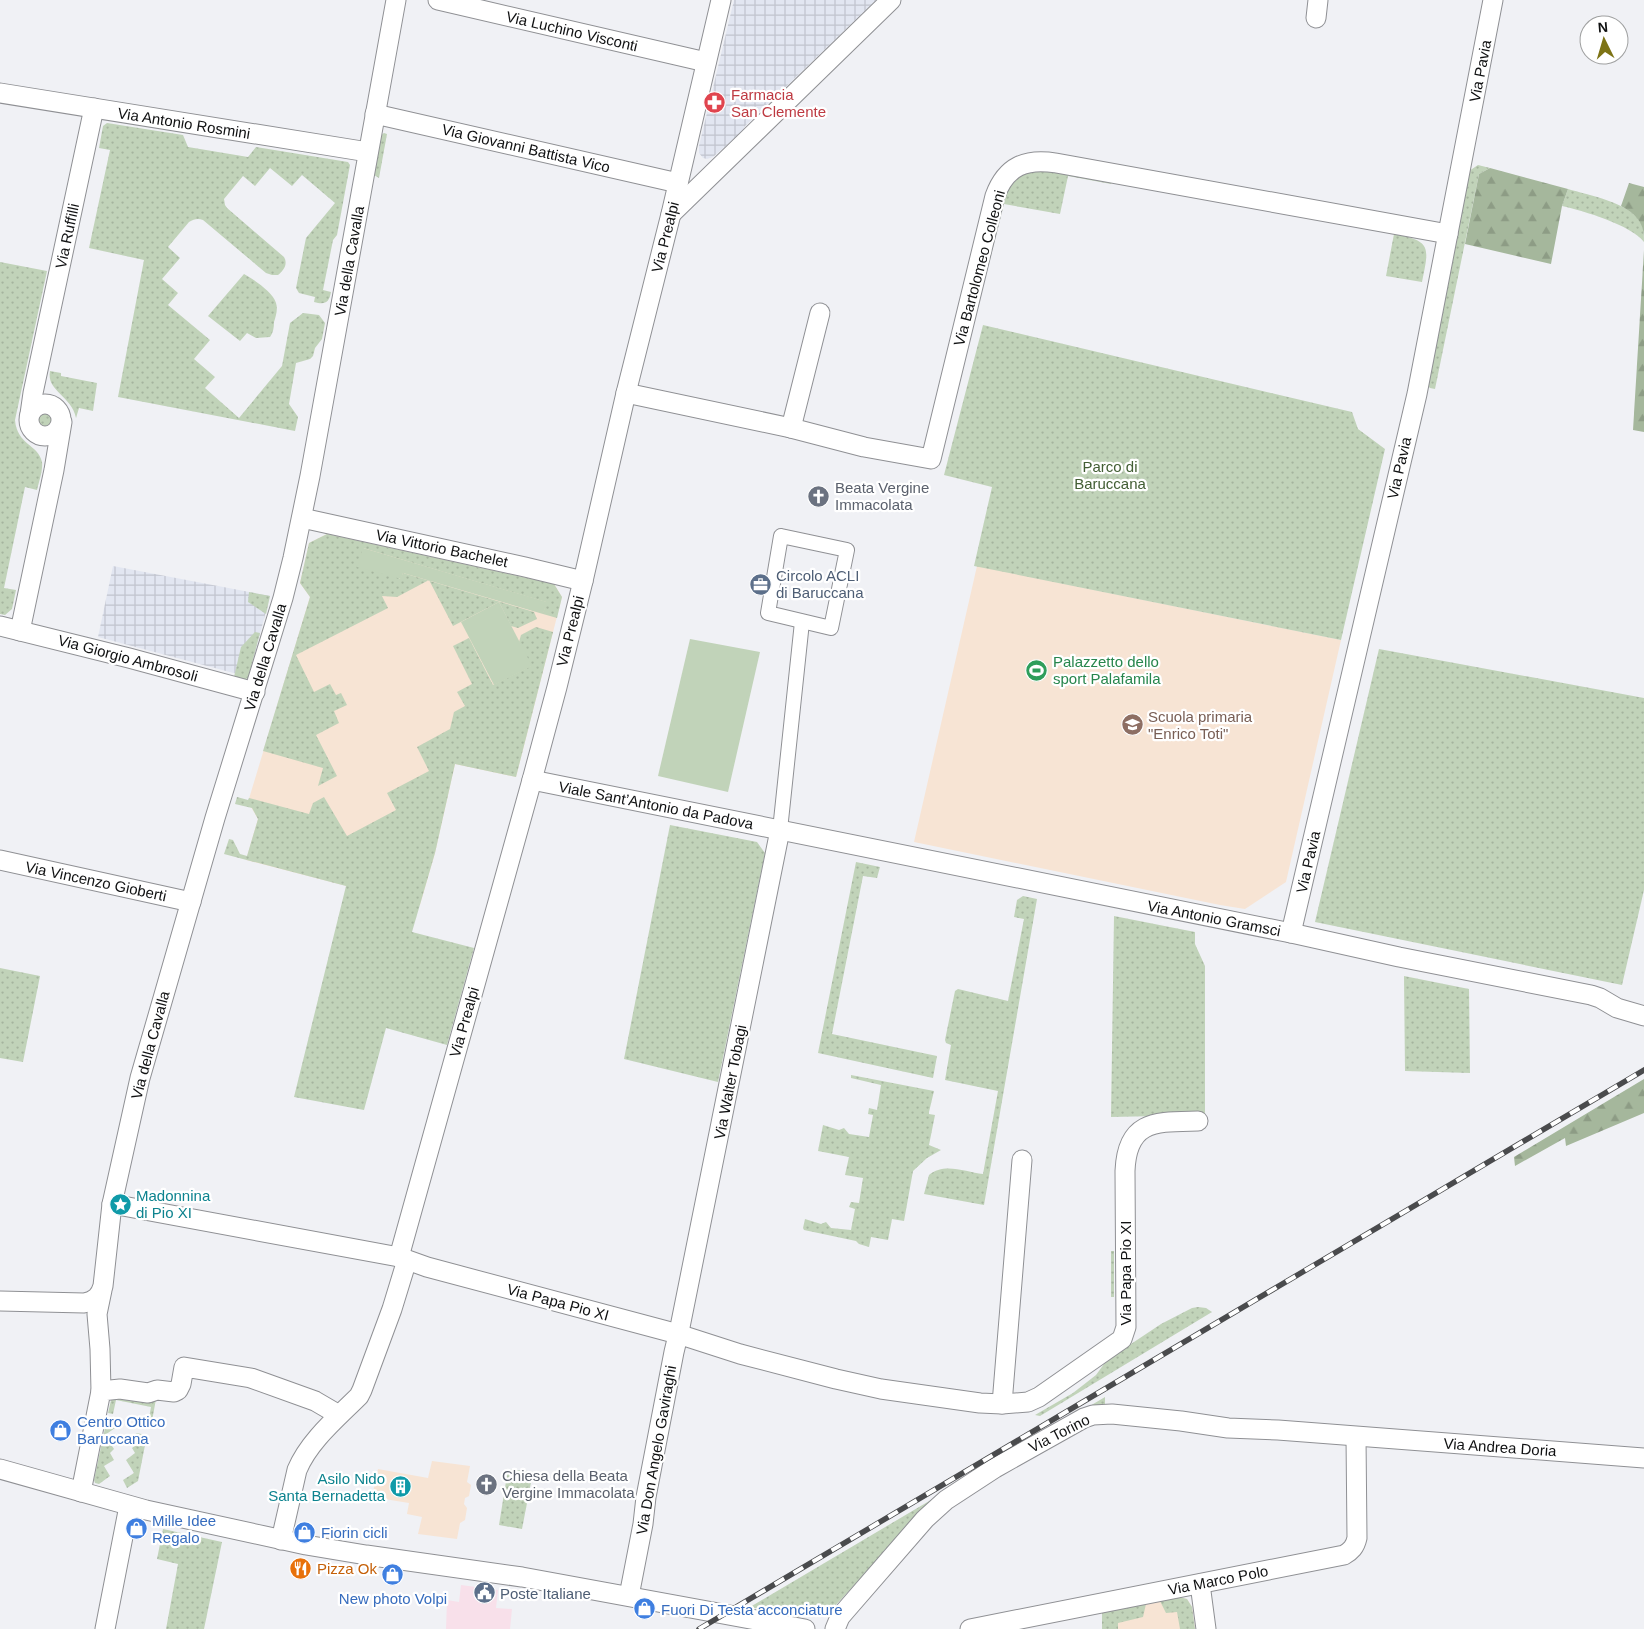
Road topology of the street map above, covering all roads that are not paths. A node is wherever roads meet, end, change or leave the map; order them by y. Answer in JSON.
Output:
{"nodes":[{"id":1,"x":396,"y":0,"type":"edge"},
{"id":2,"x":438,"y":0,"type":"edge"},
{"id":3,"x":721,"y":0,"type":"edge"},
{"id":4,"x":892,"y":0,"type":"edge"},
{"id":5,"x":1494,"y":0,"type":"edge"},
{"id":6,"x":706,"y":62,"type":"junction"},
{"id":7,"x":0,"y":93,"type":"edge"},
{"id":8,"x":94,"y":108,"type":"junction"},
{"id":9,"x":375,"y":114,"type":"junction"},
{"id":10,"x":368,"y":152,"type":"junction"},
{"id":11,"x":725,"y":162,"type":"junction"},
{"id":12,"x":680,"y":174,"type":"junction"},
{"id":13,"x":671,"y":214,"type":"junction"},
{"id":14,"x":1448,"y":234,"type":"junction"},
{"id":15,"x":820,"y":313,"type":"dead end"},
{"id":16,"x":40,"y":364,"type":"junction"},
{"id":17,"x":626,"y":393,"type":"junction"},
{"id":18,"x":60,"y":415,"type":"junction"},
{"id":19,"x":31,"y":422,"type":"junction"},
{"id":20,"x":791,"y":428,"type":"junction"},
{"id":21,"x":54,"y":470,"type":"junction"},
{"id":22,"x":302,"y":518,"type":"junction"},
{"id":23,"x":583,"y":581,"type":"junction"},
{"id":24,"x":802,"y":622,"type":"junction"},
{"id":25,"x":0,"y":626,"type":"edge"},
{"id":26,"x":20,"y":631,"type":"junction"},
{"id":27,"x":255,"y":692,"type":"junction"},
{"id":28,"x":532,"y":780,"type":"junction"},
{"id":29,"x":780,"y":830,"type":"junction"},
{"id":30,"x":0,"y":860,"type":"edge"},
{"id":31,"x":191,"y":902,"type":"junction"},
{"id":32,"x":1291,"y":933,"type":"junction"},
{"id":33,"x":1644,"y":1016,"type":"edge"},
{"id":34,"x":1198,"y":1121,"type":"dead end"},
{"id":35,"x":1022,"y":1160,"type":"dead end"},
{"id":36,"x":112,"y":1204,"type":"junction"},
{"id":37,"x":403,"y":1258,"type":"junction"},
{"id":38,"x":0,"y":1301,"type":"edge"},
{"id":39,"x":94,"y":1302,"type":"junction"},
{"id":40,"x":678,"y":1334,"type":"junction"},
{"id":41,"x":101,"y":1382,"type":"junction"},
{"id":42,"x":1002,"y":1404,"type":"junction"},
{"id":43,"x":339,"y":1415,"type":"junction"},
{"id":44,"x":1356,"y":1437,"type":"junction"},
{"id":45,"x":1644,"y":1458,"type":"edge"},
{"id":46,"x":0,"y":1469,"type":"edge"},
{"id":47,"x":81,"y":1492,"type":"junction"},
{"id":48,"x":129,"y":1506,"type":"junction"},
{"id":49,"x":281,"y":1540,"type":"junction"},
{"id":50,"x":1200,"y":1584,"type":"junction"},
{"id":51,"x":629,"y":1596,"type":"junction"},
{"id":52,"x":734,"y":1623,"type":"edge"},
{"id":53,"x":106,"y":1629,"type":"edge"},
{"id":54,"x":805,"y":1629,"type":"edge"},
{"id":55,"x":835,"y":1629,"type":"edge"},
{"id":56,"x":970,"y":1629,"type":"edge"},
{"id":57,"x":1206,"y":1629,"type":"edge"}],
"edges":[{"from":1,"to":9,"type":"street","name":"Via della Cavalla"},
{"from":2,"to":6,"type":"street","name":"Via Luchino Visconti"},
{"from":3,"to":6,"type":"street","name":"Via Prealpi"},
{"from":4,"to":11,"type":"street"},
{"from":5,"to":14,"type":"street","name":"Via Pavia"},
{"from":6,"to":12,"type":"street","name":"Via Prealpi"},
{"from":7,"to":8,"type":"street","name":"Via Antonio Rosmini"},
{"from":8,"to":10,"type":"street","name":"Via Antonio Rosmini"},
{"from":8,"to":16,"type":"street","name":"Via Ruffilli"},
{"from":9,"to":10,"type":"street","name":"Via della Cavalla"},
{"from":9,"to":12,"type":"street","name":"Via Giovanni Battista Vico"},
{"from":10,"to":22,"type":"street","name":"Via della Cavalla"},
{"from":11,"to":12,"type":"street","name":"Via Giovanni Battista Vico"},
{"from":11,"to":13,"type":"street"},
{"from":12,"to":13,"type":"street","name":"Via Prealpi"},
{"from":13,"to":17,"type":"street","name":"Via Prealpi"},
{"from":14,"to":20,"type":"street","name":"Via Bartolomeo Colleoni"},
{"from":14,"to":32,"type":"street","name":"Via Pavia"},
{"from":15,"to":20,"type":"street"},
{"from":16,"to":18,"type":"street","name":"Via Ruffilli"},
{"from":16,"to":19,"type":"street","name":"Via Ruffilli"},
{"from":17,"to":20,"type":"street","name":"Via Bartolomeo Colleoni"},
{"from":17,"to":23,"type":"street","name":"Via Prealpi"},
{"from":18,"to":19,"type":"street"},
{"from":18,"to":19,"type":"street"},
{"from":18,"to":21,"type":"street"},
{"from":19,"to":21,"type":"street"},
{"from":21,"to":26,"type":"street"},
{"from":22,"to":23,"type":"street","name":"Via Vittorio Bachelet"},
{"from":22,"to":27,"type":"street","name":"Via della Cavalla"},
{"from":23,"to":28,"type":"street","name":"Via Prealpi"},
{"from":24,"to":24,"type":"street"},
{"from":24,"to":29,"type":"street"},
{"from":25,"to":26,"type":"street","name":"Via Giorgio Ambrosoli"},
{"from":26,"to":27,"type":"street","name":"Via Giorgio Ambrosoli"},
{"from":27,"to":31,"type":"street","name":"Via della Cavalla"},
{"from":28,"to":29,"type":"street","name":"Viale Sant’Antonio da Padova"},
{"from":28,"to":37,"type":"street","name":"Via Prealpi"},
{"from":29,"to":32,"type":"street","name":"Via Antonio Gramsci"},
{"from":29,"to":40,"type":"street","name":"Via Walter Tobagi"},
{"from":30,"to":31,"type":"street","name":"Via Vincenzo Gioberti"},
{"from":31,"to":36,"type":"street","name":"Via della Cavalla"},
{"from":32,"to":33,"type":"street","name":"Via Antonio Gramsci"},
{"from":34,"to":42,"type":"street","name":"Via Papa Pio XI"},
{"from":35,"to":42,"type":"street"},
{"from":36,"to":37,"type":"street","name":"Via Papa Pio XI"},
{"from":36,"to":39,"type":"street","name":"Via della Cavalla"},
{"from":37,"to":40,"type":"street","name":"Via Papa Pio XI"},
{"from":37,"to":43,"type":"street","name":"Via Prealpi"},
{"from":38,"to":39,"type":"street"},
{"from":39,"to":41,"type":"street","name":"Via della Cavalla"},
{"from":40,"to":42,"type":"street","name":"Via Papa Pio XI"},
{"from":40,"to":51,"type":"street","name":"Via Don Angelo Gaviraghi"},
{"from":41,"to":43,"type":"street"},
{"from":41,"to":47,"type":"street","name":"Via della Cavalla"},
{"from":43,"to":49,"type":"street","name":"Via Prealpi"},
{"from":44,"to":45,"type":"street","name":"Via Andrea Doria"},
{"from":44,"to":50,"type":"street","name":"Via Marco Polo"},
{"from":44,"to":55,"type":"street","name":"Via Torino"},
{"from":46,"to":47,"type":"street"},
{"from":47,"to":48,"type":"street"},
{"from":48,"to":49,"type":"street"},
{"from":48,"to":53,"type":"street"},
{"from":49,"to":51,"type":"street"},
{"from":50,"to":56,"type":"street","name":"Via Marco Polo"},
{"from":50,"to":57,"type":"street"},
{"from":51,"to":52,"type":"street"},
{"from":52,"to":54,"type":"street"}]}
